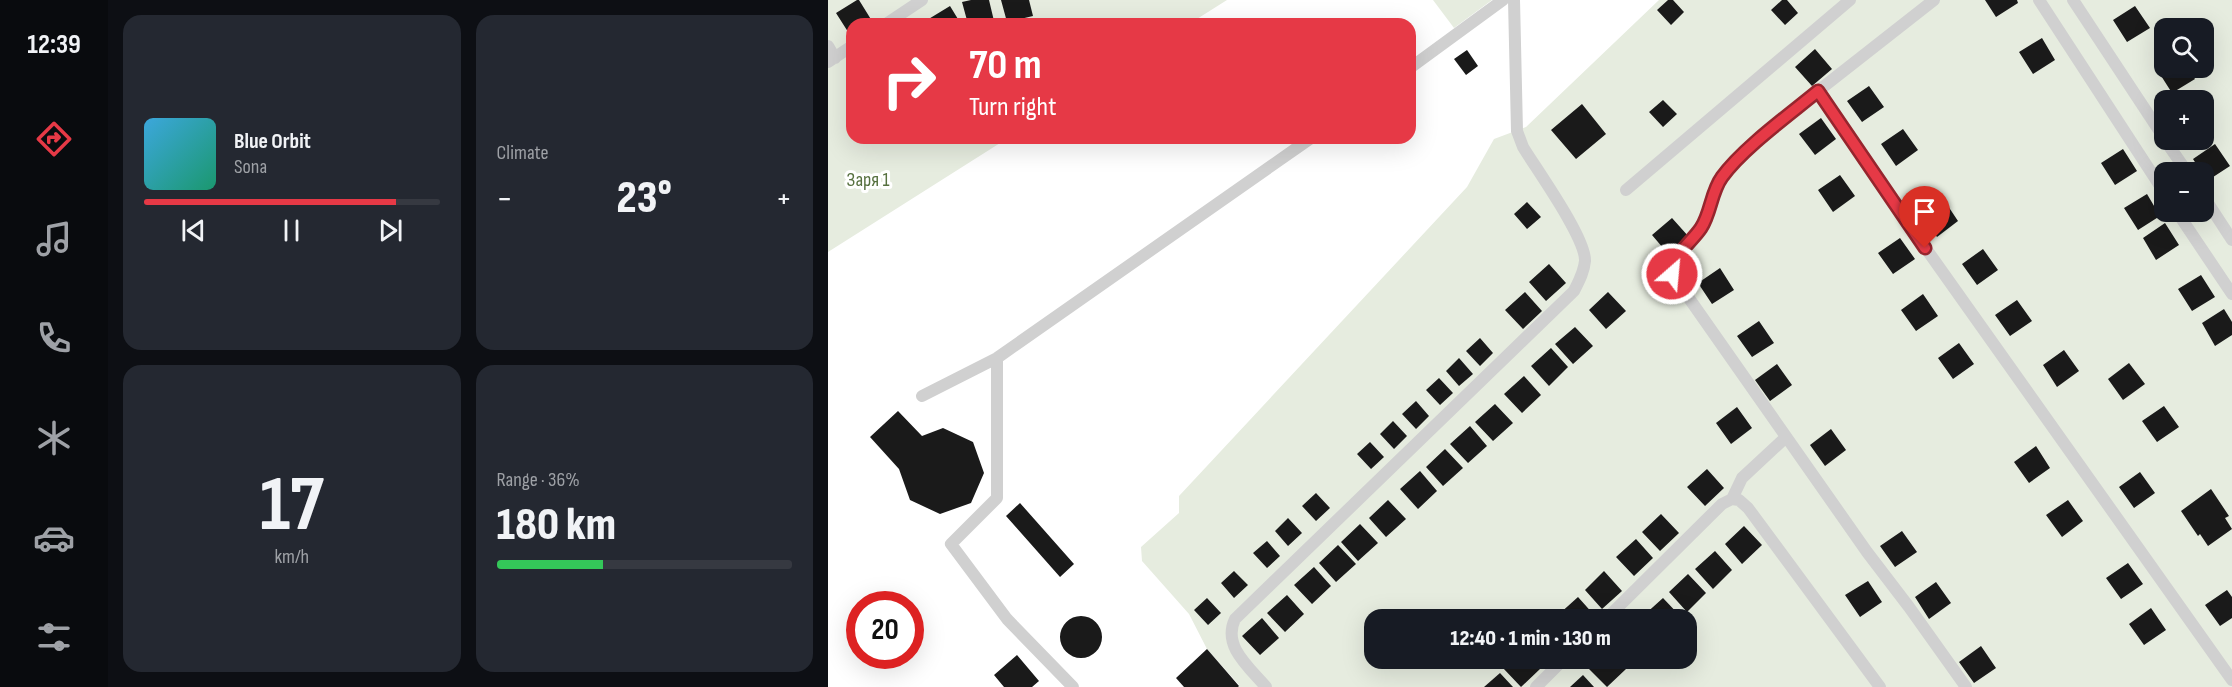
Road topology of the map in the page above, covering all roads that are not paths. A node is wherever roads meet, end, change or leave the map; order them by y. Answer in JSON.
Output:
{"nodes":[{"id":1,"x":922,"y":0,"type":"edge"},
{"id":2,"x":1503,"y":0,"type":"edge"},
{"id":3,"x":1514,"y":0,"type":"edge"},
{"id":4,"x":1850,"y":0,"type":"edge"},
{"id":5,"x":1934,"y":0,"type":"edge"},
{"id":6,"x":2039,"y":0,"type":"edge"},
{"id":7,"x":2073,"y":0,"type":"edge"},
{"id":8,"x":895,"y":18,"type":"edge"},
{"id":9,"x":828,"y":46,"type":"edge"},
{"id":10,"x":846,"y":50,"type":"edge"},
{"id":11,"x":832,"y":60,"type":"edge"},
{"id":12,"x":1416,"y":64,"type":"edge"},
{"id":13,"x":1818,"y":91,"type":"junction"},
{"id":14,"x":2154,"y":122,"type":"edge"},
{"id":15,"x":1302,"y":144,"type":"edge"},
{"id":16,"x":2154,"y":177,"type":"edge"},
{"id":17,"x":1626,"y":190,"type":"dead end"},
{"id":18,"x":2214,"y":212,"type":"edge"},
{"id":19,"x":2184,"y":222,"type":"edge"},
{"id":20,"x":2232,"y":240,"type":"edge"},
{"id":21,"x":2232,"y":294,"type":"edge"},
{"id":22,"x":997,"y":358,"type":"junction"},
{"id":23,"x":922,"y":396,"type":"dead end"},
{"id":24,"x":1786,"y":437,"type":"junction"},
{"id":25,"x":1732,"y":499,"type":"junction"},
{"id":26,"x":1616,"y":609,"type":"edge"},
{"id":27,"x":1554,"y":669,"type":"edge"},
{"id":28,"x":2232,"y":680,"type":"edge"},
{"id":29,"x":1073,"y":687,"type":"edge"},
{"id":30,"x":1266,"y":687,"type":"edge"},
{"id":31,"x":1536,"y":687,"type":"edge"},
{"id":32,"x":1880,"y":687,"type":"edge"},
{"id":33,"x":1966,"y":687,"type":"edge"}],
"edges":[{"from":1,"to":8,"type":"lane"},
{"from":2,"to":12,"type":"lane"},
{"from":3,"to":30,"type":"lane"},
{"from":4,"to":17,"type":"lane"},
{"from":5,"to":13,"type":"lane"},
{"from":6,"to":16,"type":"lane"},
{"from":7,"to":14,"type":"lane"},
{"from":9,"to":11,"type":"lane"},
{"from":10,"to":11,"type":"lane"},
{"from":13,"to":24,"type":"lane"},
{"from":13,"to":28,"type":"lane"},
{"from":15,"to":22,"type":"lane"},
{"from":18,"to":20,"type":"lane"},
{"from":19,"to":21,"type":"lane"},
{"from":22,"to":23,"type":"lane"},
{"from":22,"to":29,"type":"lane"},
{"from":24,"to":25,"type":"lane"},
{"from":24,"to":33,"type":"lane"},
{"from":25,"to":26,"type":"lane"},
{"from":25,"to":32,"type":"lane"},
{"from":27,"to":31,"type":"lane"}]}
